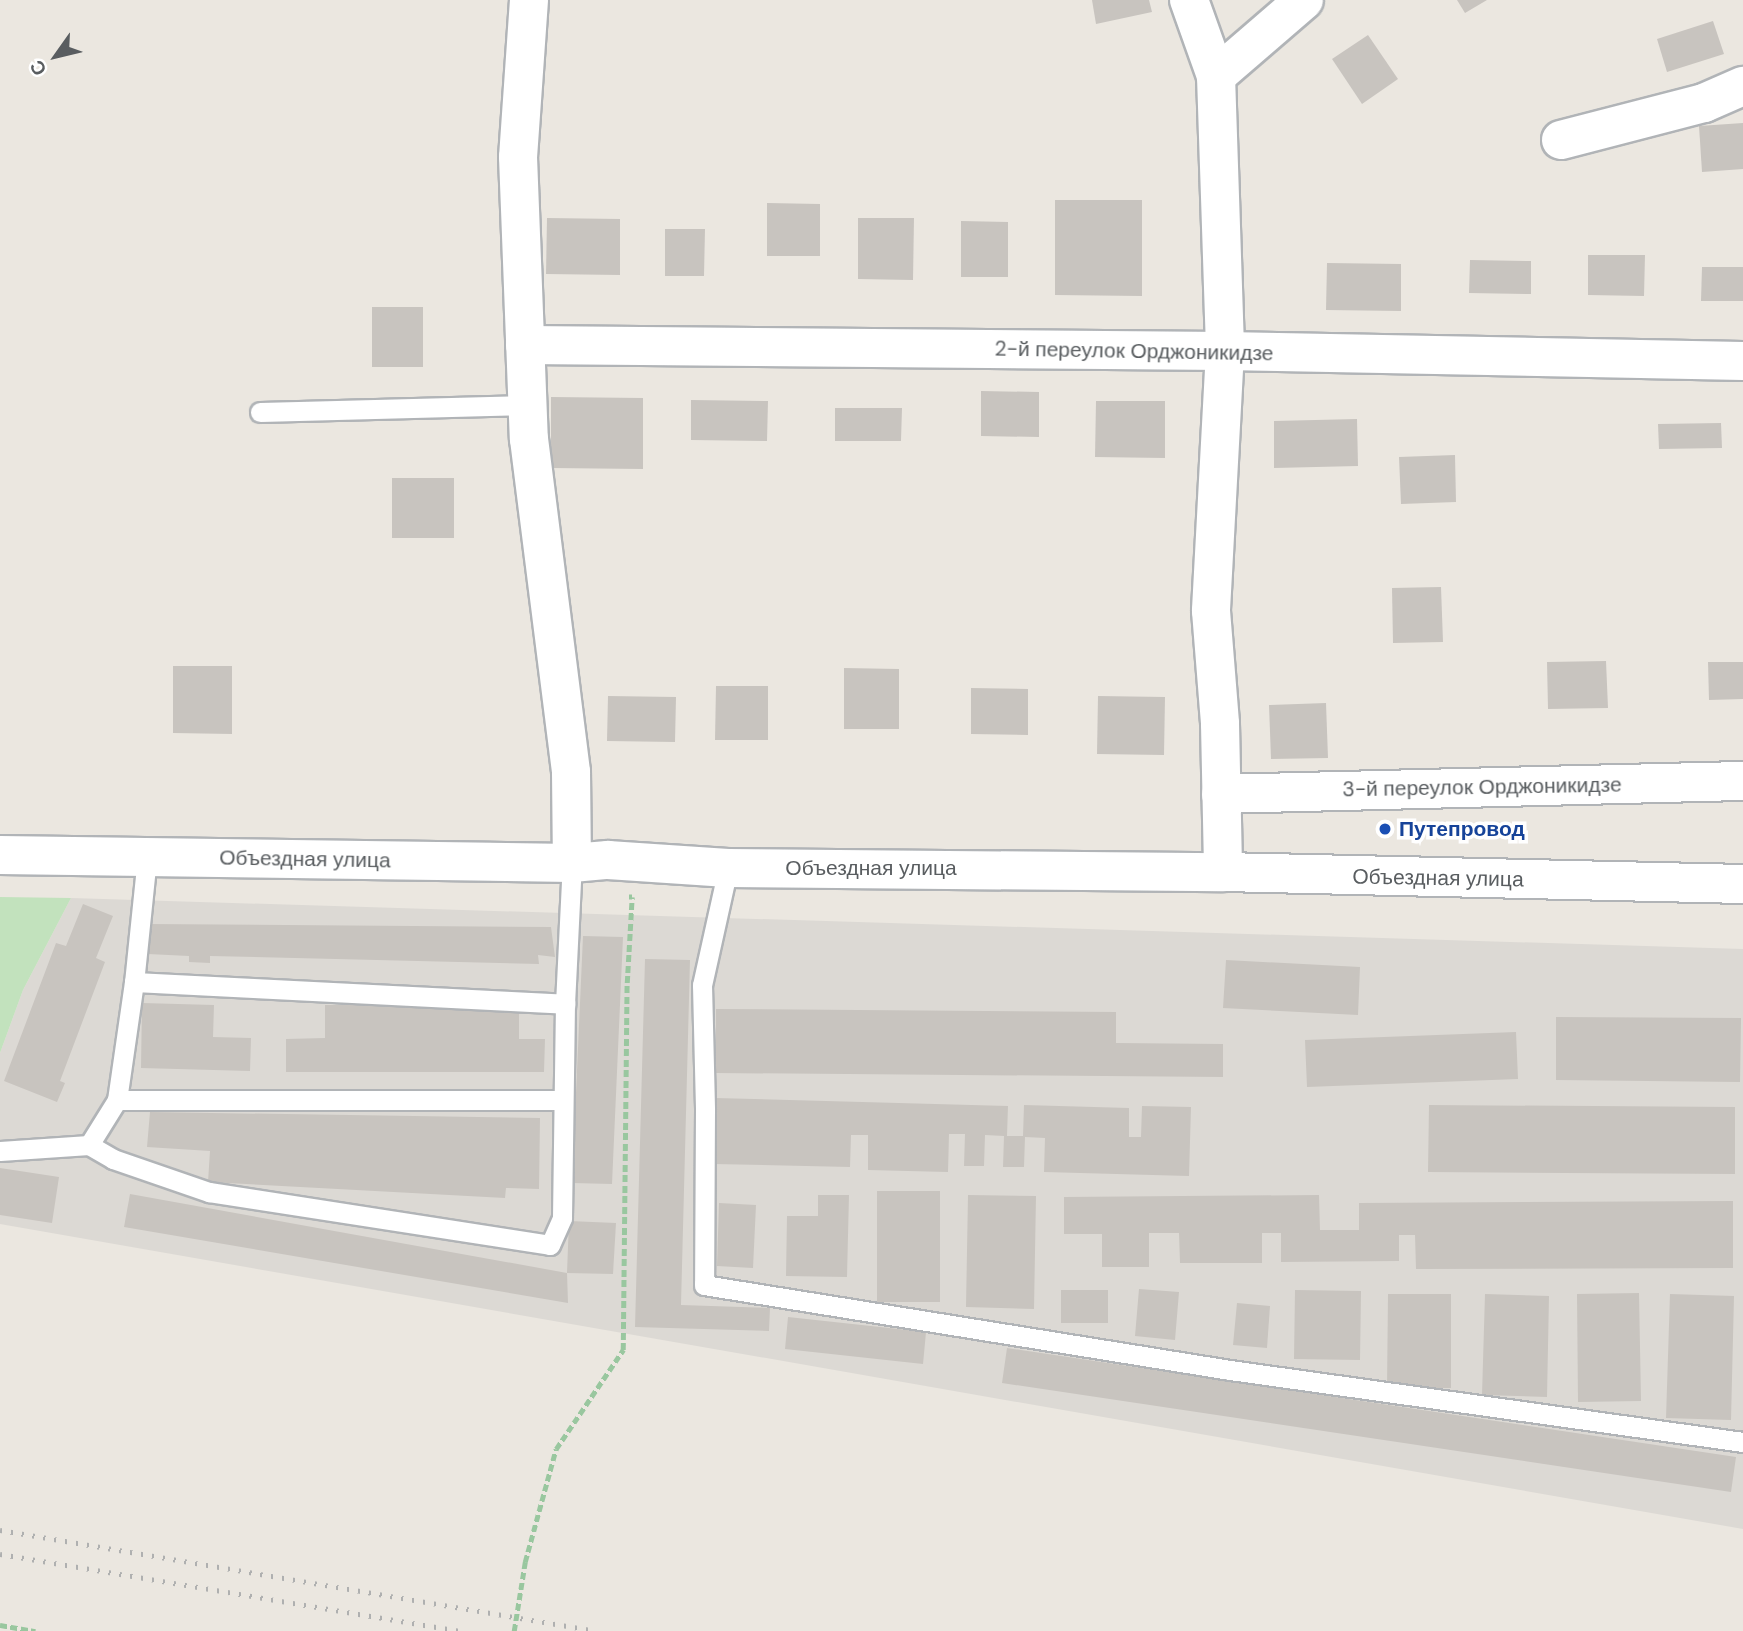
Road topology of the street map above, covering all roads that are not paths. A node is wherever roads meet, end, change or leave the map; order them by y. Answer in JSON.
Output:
{"nodes":[{"id":1,"x":529,"y":0,"type":"edge"},
{"id":2,"x":1189,"y":0,"type":"edge"},
{"id":3,"x":1304,"y":0,"type":"edge"},
{"id":4,"x":1216,"y":76,"type":"junction"},
{"id":5,"x":1743,"y":86,"type":"edge"},
{"id":6,"x":1561,"y":140,"type":"dead end"},
{"id":7,"x":525,"y":345,"type":"junction"},
{"id":8,"x":1225,"y":351,"type":"junction"},
{"id":9,"x":1743,"y":361,"type":"edge"},
{"id":10,"x":528,"y":405,"type":"junction"},
{"id":11,"x":260,"y":412,"type":"dead end"},
{"id":12,"x":1743,"y":780,"type":"edge"},
{"id":13,"x":1222,"y":794,"type":"junction"},
{"id":14,"x":0,"y":855,"type":"edge"},
{"id":15,"x":146,"y":857,"type":"junction"},
{"id":16,"x":572,"y":863,"type":"junction"},
{"id":17,"x":728,"y":868,"type":"junction"},
{"id":18,"x":1223,"y":872,"type":"junction"},
{"id":19,"x":1743,"y":884,"type":"edge"},
{"id":20,"x":134,"y":982,"type":"junction"},
{"id":21,"x":565,"y":1004,"type":"junction"},
{"id":22,"x":117,"y":1100,"type":"junction"},
{"id":23,"x":563,"y":1100,"type":"junction"},
{"id":24,"x":89,"y":1145,"type":"junction"},
{"id":25,"x":0,"y":1151,"type":"edge"},
{"id":26,"x":1743,"y":1442,"type":"edge"}],
"edges":[{"from":1,"to":7,"type":"street"},
{"from":2,"to":4,"type":"street"},
{"from":3,"to":4,"type":"street"},
{"from":4,"to":8,"type":"street"},
{"from":5,"to":6,"type":"street"},
{"from":7,"to":8,"type":"street","name":"2-й переулок Орджоникидзе"},
{"from":7,"to":10,"type":"street"},
{"from":8,"to":9,"type":"street","name":"2-й переулок Орджоникидзе"},
{"from":8,"to":13,"type":"street"},
{"from":10,"to":11,"type":"lane"},
{"from":10,"to":16,"type":"street"},
{"from":12,"to":13,"type":"street","name":"3-й переулок Орджоникидзе"},
{"from":13,"to":18,"type":"street"},
{"from":14,"to":15,"type":"street","name":"Объездная улица"},
{"from":15,"to":16,"type":"street","name":"Объездная улица"},
{"from":15,"to":20,"type":"lane"},
{"from":16,"to":17,"type":"street","name":"Объездная улица"},
{"from":16,"to":21,"type":"lane"},
{"from":17,"to":18,"type":"street","name":"Объездная улица"},
{"from":17,"to":26,"type":"lane"},
{"from":18,"to":19,"type":"street","name":"Объездная улица"},
{"from":20,"to":21,"type":"lane"},
{"from":20,"to":22,"type":"lane"},
{"from":21,"to":23,"type":"lane"},
{"from":22,"to":23,"type":"lane"},
{"from":22,"to":24,"type":"lane"},
{"from":23,"to":24,"type":"lane"},
{"from":24,"to":25,"type":"lane"}]}
